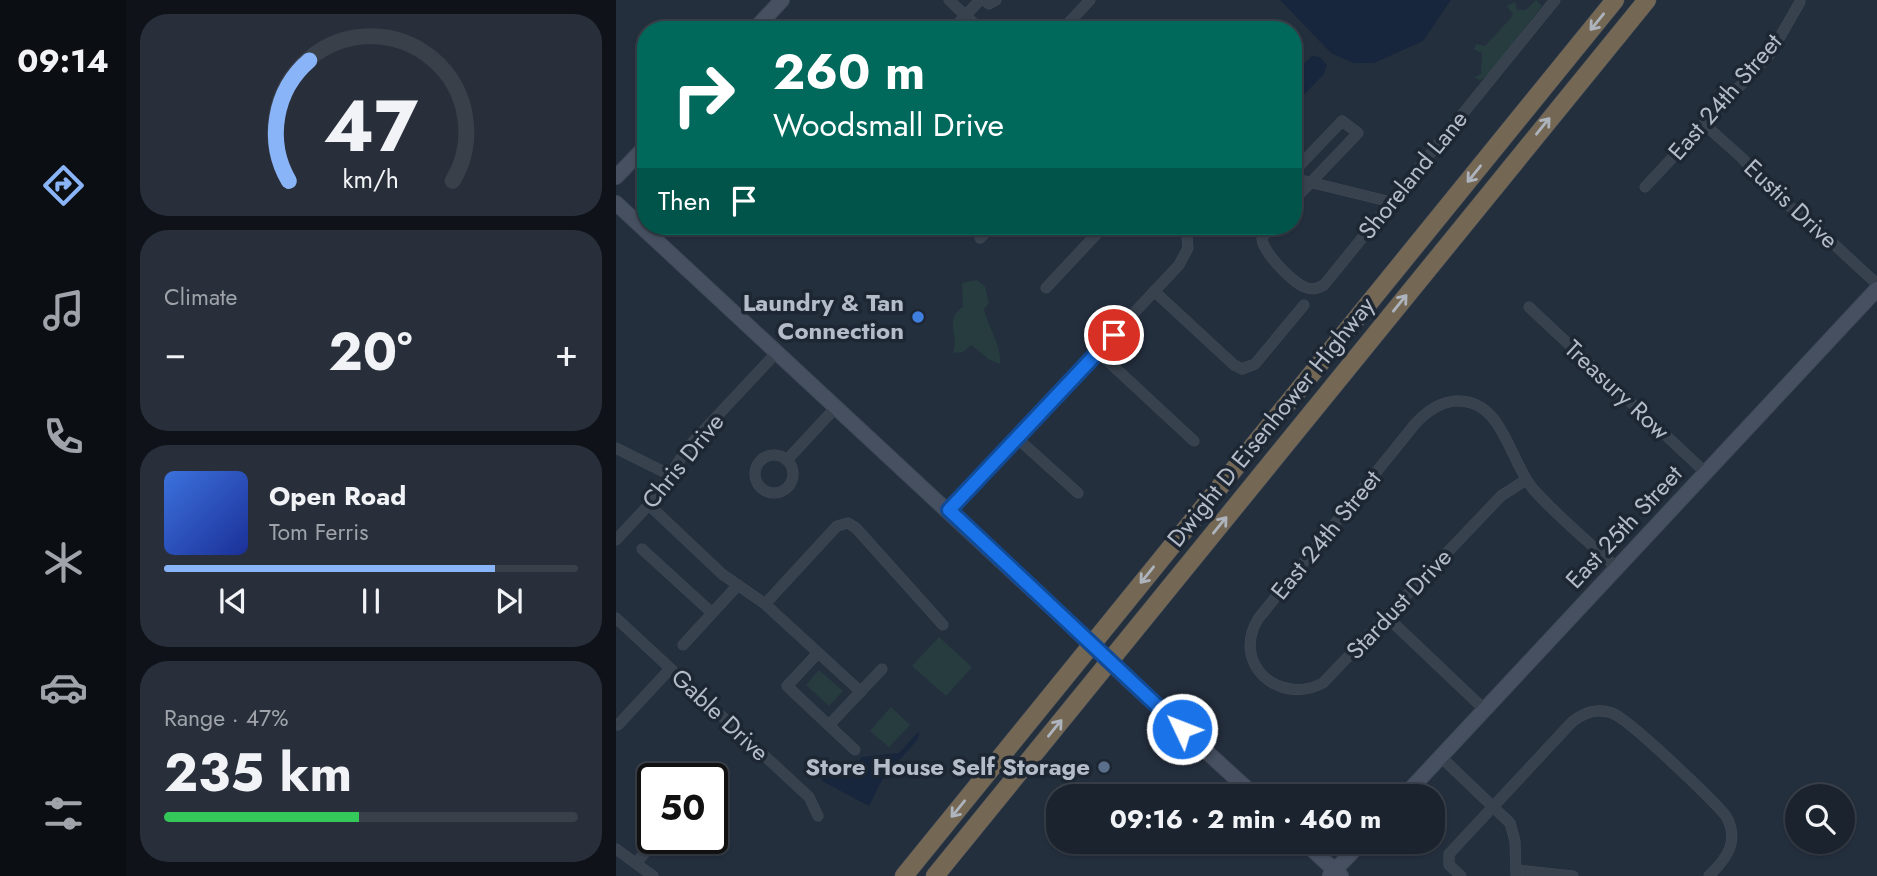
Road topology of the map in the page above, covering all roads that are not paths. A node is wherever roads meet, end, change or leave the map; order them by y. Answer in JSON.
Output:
{"nodes":[{"id":1,"x":782,"y":0,"type":"edge"},
{"id":2,"x":949,"y":0,"type":"edge"},
{"id":3,"x":982,"y":0,"type":"edge"},
{"id":4,"x":996,"y":0,"type":"edge"},
{"id":5,"x":1090,"y":0,"type":"edge"},
{"id":6,"x":1555,"y":0,"type":"edge"},
{"id":7,"x":1615,"y":0,"type":"edge"},
{"id":8,"x":1647,"y":0,"type":"edge"},
{"id":9,"x":1800,"y":2,"type":"dead end"},
{"id":10,"x":965,"y":15,"type":"junction"},
{"id":11,"x":762,"y":21,"type":"edge"},
{"id":12,"x":960,"y":21,"type":"edge"},
{"id":13,"x":971,"y":21,"type":"edge"},
{"id":14,"x":1070,"y":21,"type":"edge"},
{"id":15,"x":1704,"y":124,"type":"junction"},
{"id":16,"x":637,"y":155,"type":"edge"},
{"id":17,"x":1302,"y":163,"type":"edge"},
{"id":18,"x":616,"y":177,"type":"edge"},
{"id":19,"x":1302,"y":180,"type":"edge"},
{"id":20,"x":1311,"y":183,"type":"junction"},
{"id":21,"x":1645,"y":187,"type":"dead end"},
{"id":22,"x":1302,"y":192,"type":"edge"},
{"id":23,"x":1391,"y":202,"type":"junction"},
{"id":24,"x":616,"y":203,"type":"edge"},
{"id":25,"x":637,"y":222,"type":"edge"},
{"id":26,"x":651,"y":235,"type":"edge"},
{"id":27,"x":984,"y":235,"type":"edge"},
{"id":28,"x":1096,"y":235,"type":"edge"},
{"id":29,"x":1187,"y":235,"type":"edge"},
{"id":30,"x":1265,"y":235,"type":"edge"},
{"id":31,"x":980,"y":239,"type":"dead end"},
{"id":32,"x":1877,"y":287,"type":"edge"},
{"id":33,"x":1046,"y":288,"type":"dead end"},
{"id":34,"x":1154,"y":291,"type":"junction"},
{"id":35,"x":1304,"y":305,"type":"dead end"},
{"id":36,"x":1529,"y":307,"type":"dead end"},
{"id":37,"x":778,"y":351,"type":"junction"},
{"id":38,"x":1098,"y":352,"type":"junction"},
{"id":39,"x":837,"y":406,"type":"junction"},
{"id":40,"x":1017,"y":438,"type":"junction"},
{"id":41,"x":1194,"y":441,"type":"dead end"},
{"id":42,"x":616,"y":448,"type":"edge"},
{"id":43,"x":787,"y":460,"type":"dead end"},
{"id":44,"x":1706,"y":473,"type":"junction"},
{"id":45,"x":670,"y":475,"type":"junction"},
{"id":46,"x":1526,"y":480,"type":"junction"},
{"id":47,"x":1078,"y":493,"type":"dead end"},
{"id":48,"x":649,"y":505,"type":"junction"},
{"id":49,"x":949,"y":510,"type":"junction"},
{"id":50,"x":616,"y":540,"type":"edge"},
{"id":51,"x":642,"y":549,"type":"dead end"},
{"id":52,"x":1617,"y":568,"type":"junction"},
{"id":53,"x":738,"y":585,"type":"junction"},
{"id":54,"x":765,"y":604,"type":"junction"},
{"id":55,"x":712,"y":613,"type":"junction"},
{"id":56,"x":1387,"y":617,"type":"junction"},
{"id":57,"x":616,"y":618,"type":"edge"},
{"id":58,"x":943,"y":625,"type":"dead end"},
{"id":59,"x":683,"y":645,"type":"dead end"},
{"id":60,"x":818,"y":653,"type":"junction"},
{"id":61,"x":670,"y":669,"type":"junction"},
{"id":62,"x":882,"y":669,"type":"dead end"},
{"id":63,"x":1261,"y":674,"type":"joint"},
{"id":64,"x":861,"y":692,"type":"junction"},
{"id":65,"x":1486,"y":710,"type":"junction"},
{"id":66,"x":618,"y":725,"type":"dead end"},
{"id":67,"x":829,"y":725,"type":"junction"},
{"id":68,"x":855,"y":750,"type":"dead end"},
{"id":69,"x":1441,"y":757,"type":"junction"},
{"id":70,"x":1242,"y":784,"type":"edge"},
{"id":71,"x":1415,"y":784,"type":"edge"},
{"id":72,"x":1493,"y":806,"type":"junction"},
{"id":73,"x":818,"y":816,"type":"dead end"},
{"id":74,"x":616,"y":849,"type":"edge"},
{"id":75,"x":644,"y":854,"type":"edge"},
{"id":76,"x":1316,"y":854,"type":"edge"},
{"id":77,"x":1352,"y":854,"type":"edge"},
{"id":78,"x":638,"y":862,"type":"junction"},
{"id":79,"x":1516,"y":873,"type":"edge"},
{"id":80,"x":1335,"y":874,"type":"edge"},
{"id":81,"x":653,"y":876,"type":"edge"},
{"id":82,"x":904,"y":876,"type":"edge"},
{"id":83,"x":934,"y":876,"type":"edge"},
{"id":84,"x":1461,"y":876,"type":"edge"},
{"id":85,"x":1573,"y":876,"type":"edge"},
{"id":86,"x":1709,"y":876,"type":"edge"}],
"edges":[{"from":1,"to":11,"type":"main road"},
{"from":2,"to":10,"type":"street"},
{"from":3,"to":4,"type":"street"},
{"from":3,"to":10,"type":"street"},
{"from":5,"to":14,"type":"street"},
{"from":6,"to":23,"type":"street","name":"Shoreland Lane"},
{"from":7,"to":82,"type":"highway","name":"Dwight D Eisenhower Highway","one_way":true},
{"from":83,"to":8,"type":"highway","name":"Dwight D Eisenhower Highway","one_way":true},
{"from":9,"to":15,"type":"street","name":"East 24th Street"},
{"from":10,"to":12,"type":"street"},
{"from":10,"to":13,"type":"street"},
{"from":15,"to":21,"type":"street","name":"East 24th Street"},
{"from":15,"to":32,"type":"street","name":"Eustis Drive"},
{"from":16,"to":18,"type":"main road"},
{"from":17,"to":20,"type":"street"},
{"from":19,"to":20,"type":"street"},
{"from":20,"to":22,"type":"street"},
{"from":20,"to":23,"type":"street"},
{"from":23,"to":30,"type":"street","name":"Shoreland Lane"},
{"from":24,"to":25,"type":"main road"},
{"from":26,"to":37,"type":"main road"},
{"from":27,"to":31,"type":"street"},
{"from":28,"to":33,"type":"street"},
{"from":29,"to":34,"type":"street"},
{"from":32,"to":44,"type":"main road","name":"East 25th Street"},
{"from":34,"to":35,"type":"street"},
{"from":34,"to":38,"type":"street"},
{"from":36,"to":44,"type":"street","name":"Treasury Row"},
{"from":37,"to":39,"type":"main road"},
{"from":37,"to":45,"type":"street","name":"Chris Drive"},
{"from":38,"to":40,"type":"street"},
{"from":38,"to":41,"type":"street"},
{"from":39,"to":43,"type":"street"},
{"from":39,"to":49,"type":"main road"},
{"from":40,"to":47,"type":"street"},
{"from":40,"to":49,"type":"street"},
{"from":42,"to":45,"type":"street"},
{"from":44,"to":52,"type":"main road","name":"East 25th Street"},
{"from":45,"to":48,"type":"street","name":"Chris Drive"},
{"from":46,"to":52,"type":"street"},
{"from":46,"to":56,"type":"street","name":"Stardust Drive"},
{"from":46,"to":63,"type":"street","name":"East 24th Street"},
{"from":48,"to":50,"type":"street","name":"Chris Drive"},
{"from":48,"to":53,"type":"street"},
{"from":49,"to":70,"type":"main road","bridge":true},
{"from":51,"to":55,"type":"street"},
{"from":52,"to":65,"type":"main road","name":"East 25th Street"},
{"from":53,"to":54,"type":"street"},
{"from":53,"to":55,"type":"street"},
{"from":54,"to":58,"type":"street"},
{"from":54,"to":60,"type":"street"},
{"from":55,"to":59,"type":"street"},
{"from":56,"to":63,"type":"street","name":"Stardust Drive"},
{"from":56,"to":65,"type":"street"},
{"from":57,"to":61,"type":"street","name":"Gable Drive"},
{"from":60,"to":64,"type":"street"},
{"from":60,"to":67,"type":"street"},
{"from":61,"to":66,"type":"street"},
{"from":61,"to":73,"type":"street","name":"Gable Drive"},
{"from":62,"to":64,"type":"street"},
{"from":64,"to":67,"type":"street"},
{"from":65,"to":69,"type":"main road","name":"East 25th Street"},
{"from":67,"to":68,"type":"street"},
{"from":69,"to":71,"type":"main road","name":"East 25th Street"},
{"from":69,"to":72,"type":"street"},
{"from":72,"to":79,"type":"street"},
{"from":72,"to":84,"type":"street"},
{"from":72,"to":86,"type":"street"},
{"from":74,"to":78,"type":"street"},
{"from":75,"to":78,"type":"street"},
{"from":76,"to":80,"type":"main road"},
{"from":77,"to":80,"type":"main road"},
{"from":78,"to":81,"type":"street"},
{"from":79,"to":85,"type":"street"}]}
